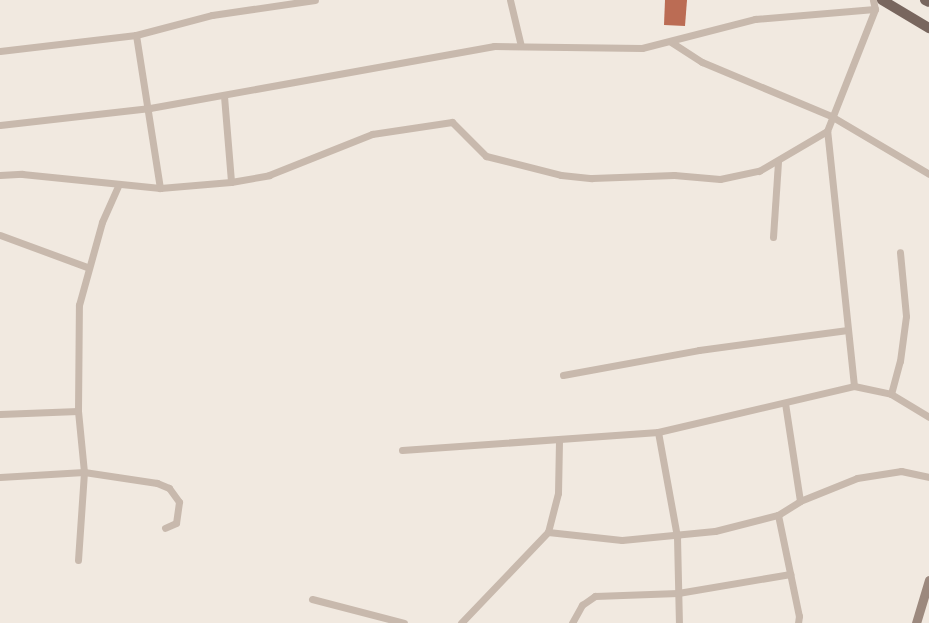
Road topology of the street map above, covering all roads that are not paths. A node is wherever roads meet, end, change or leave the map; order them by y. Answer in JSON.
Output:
{"nodes":[{"id":1,"x":315,"y":0,"type":"edge"},
{"id":2,"x":510,"y":0,"type":"edge"},
{"id":3,"x":874,"y":0,"type":"edge"},
{"id":4,"x":882,"y":0,"type":"edge"},
{"id":5,"x":925,"y":0,"type":"edge"},
{"id":6,"x":298,"y":1,"type":"edge"},
{"id":7,"x":929,"y":2,"type":"edge"},
{"id":8,"x":876,"y":9,"type":"junction"},
{"id":9,"x":929,"y":28,"type":"edge"},
{"id":10,"x":136,"y":34,"type":"junction"},
{"id":11,"x":671,"y":42,"type":"junction"},
{"id":12,"x":521,"y":46,"type":"junction"},
{"id":13,"x":0,"y":52,"type":"edge"},
{"id":14,"x":224,"y":96,"type":"junction"},
{"id":15,"x":150,"y":108,"type":"junction"},
{"id":16,"x":831,"y":116,"type":"junction"},
{"id":17,"x":0,"y":125,"type":"edge"},
{"id":18,"x":827,"y":131,"type":"junction"},
{"id":19,"x":778,"y":161,"type":"junction"},
{"id":20,"x":929,"y":174,"type":"edge"},
{"id":21,"x":0,"y":175,"type":"edge"},
{"id":22,"x":231,"y":182,"type":"junction"},
{"id":23,"x":118,"y":186,"type":"junction"},
{"id":24,"x":160,"y":188,"type":"junction"},
{"id":25,"x":0,"y":235,"type":"edge"},
{"id":26,"x":773,"y":237,"type":"dead end"},
{"id":27,"x":900,"y":252,"type":"dead end"},
{"id":28,"x":87,"y":267,"type":"junction"},
{"id":29,"x":846,"y":330,"type":"junction"},
{"id":30,"x":563,"y":375,"type":"dead end"},
{"id":31,"x":854,"y":386,"type":"junction"},
{"id":32,"x":891,"y":394,"type":"junction"},
{"id":33,"x":785,"y":403,"type":"junction"},
{"id":34,"x":78,"y":411,"type":"junction"},
{"id":35,"x":0,"y":414,"type":"edge"},
{"id":36,"x":929,"y":417,"type":"edge"},
{"id":37,"x":658,"y":432,"type":"junction"},
{"id":38,"x":559,"y":441,"type":"junction"},
{"id":39,"x":402,"y":450,"type":"dead end"},
{"id":40,"x":84,"y":472,"type":"junction"},
{"id":41,"x":0,"y":476,"type":"edge"},
{"id":42,"x":929,"y":478,"type":"edge"},
{"id":43,"x":800,"y":502,"type":"junction"},
{"id":44,"x":778,"y":515,"type":"junction"},
{"id":45,"x":165,"y":528,"type":"dead end"},
{"id":46,"x":548,"y":532,"type":"junction"},
{"id":47,"x":677,"y":537,"type":"junction"},
{"id":48,"x":78,"y":560,"type":"dead end"},
{"id":49,"x":790,"y":574,"type":"junction"},
{"id":50,"x":929,"y":580,"type":"edge"},
{"id":51,"x":678,"y":593,"type":"junction"},
{"id":52,"x":312,"y":599,"type":"dead end"},
{"id":53,"x":404,"y":623,"type":"edge"},
{"id":54,"x":461,"y":623,"type":"edge"},
{"id":55,"x":572,"y":623,"type":"edge"},
{"id":56,"x":678,"y":623,"type":"edge"},
{"id":57,"x":798,"y":623,"type":"edge"},
{"id":58,"x":916,"y":623,"type":"edge"}],
"edges":[{"from":1,"to":6,"type":"street"},
{"from":2,"to":12,"type":"street"},
{"from":3,"to":8,"type":"street"},
{"from":4,"to":9,"type":"main road"},
{"from":5,"to":7,"type":"main road"},
{"from":6,"to":10,"type":"street"},
{"from":8,"to":11,"type":"street"},
{"from":8,"to":16,"type":"street"},
{"from":10,"to":13,"type":"street"},
{"from":10,"to":15,"type":"street"},
{"from":11,"to":12,"type":"street"},
{"from":11,"to":16,"type":"street"},
{"from":12,"to":14,"type":"street"},
{"from":14,"to":15,"type":"street"},
{"from":14,"to":22,"type":"street"},
{"from":15,"to":17,"type":"street"},
{"from":15,"to":24,"type":"street"},
{"from":16,"to":18,"type":"street"},
{"from":16,"to":20,"type":"street"},
{"from":18,"to":19,"type":"street"},
{"from":18,"to":29,"type":"street"},
{"from":19,"to":22,"type":"street"},
{"from":19,"to":26,"type":"street"},
{"from":21,"to":23,"type":"street"},
{"from":22,"to":24,"type":"street"},
{"from":23,"to":24,"type":"street"},
{"from":23,"to":28,"type":"street"},
{"from":25,"to":28,"type":"street"},
{"from":27,"to":32,"type":"street"},
{"from":28,"to":34,"type":"street"},
{"from":29,"to":30,"type":"street"},
{"from":29,"to":31,"type":"street"},
{"from":31,"to":32,"type":"street"},
{"from":31,"to":33,"type":"street"},
{"from":32,"to":36,"type":"street"},
{"from":33,"to":37,"type":"street"},
{"from":33,"to":43,"type":"street"},
{"from":34,"to":35,"type":"street"},
{"from":34,"to":40,"type":"street"},
{"from":37,"to":38,"type":"street"},
{"from":37,"to":47,"type":"street"},
{"from":38,"to":39,"type":"street"},
{"from":38,"to":46,"type":"street"},
{"from":40,"to":41,"type":"street"},
{"from":40,"to":45,"type":"street"},
{"from":40,"to":48,"type":"street"},
{"from":42,"to":43,"type":"street"},
{"from":43,"to":44,"type":"street"},
{"from":44,"to":47,"type":"street"},
{"from":44,"to":49,"type":"street"},
{"from":46,"to":47,"type":"street"},
{"from":46,"to":54,"type":"street"},
{"from":47,"to":51,"type":"street"},
{"from":49,"to":51,"type":"street"},
{"from":49,"to":57,"type":"street"},
{"from":50,"to":58,"type":"street"},
{"from":51,"to":55,"type":"street"},
{"from":51,"to":56,"type":"street"},
{"from":52,"to":53,"type":"street"}]}
